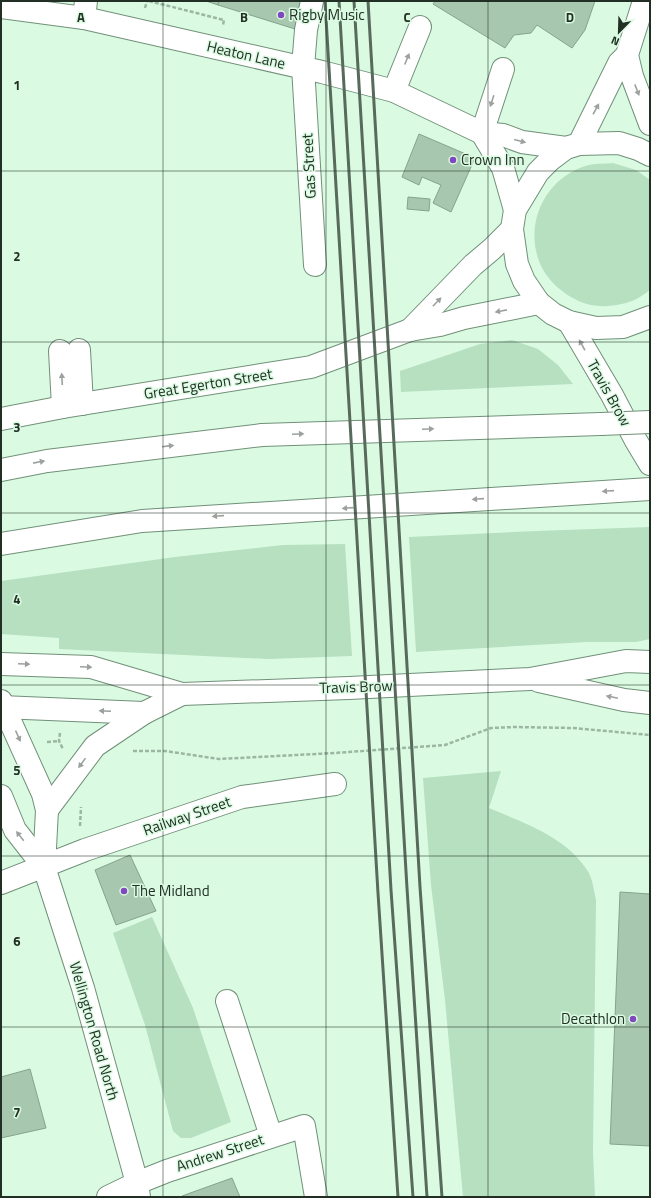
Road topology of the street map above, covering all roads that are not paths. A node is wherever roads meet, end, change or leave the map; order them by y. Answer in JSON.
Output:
{"nodes":[{"id":1,"x":312,"y":1,"type":"edge"},
{"id":2,"x":644,"y":1,"type":"edge"},
{"id":3,"x":1,"y":8,"type":"edge"},
{"id":4,"x":85,"y":10,"type":"edge"},
{"id":5,"x":420,"y":27,"type":"dead end"},
{"id":6,"x":628,"y":55,"type":"junction"},
{"id":7,"x":303,"y":67,"type":"junction"},
{"id":8,"x":503,"y":69,"type":"dead end"},
{"id":9,"x":394,"y":91,"type":"junction"},
{"id":10,"x":650,"y":124,"type":"edge"},
{"id":11,"x":482,"y":133,"type":"junction"},
{"id":12,"x":573,"y":146,"type":"junction"},
{"id":13,"x":650,"y":155,"type":"edge"},
{"id":14,"x":513,"y":219,"type":"junction"},
{"id":15,"x":314,"y":265,"type":"dead end"},
{"id":16,"x":539,"y":304,"type":"junction"},
{"id":17,"x":650,"y":317,"type":"edge"},
{"id":18,"x":569,"y":322,"type":"junction"},
{"id":19,"x":410,"y":330,"type":"junction"},
{"id":20,"x":70,"y":351,"type":"dead end"},
{"id":21,"x":73,"y":405,"type":"junction"},
{"id":22,"x":1,"y":419,"type":"edge"},
{"id":23,"x":650,"y":422,"type":"edge"},
{"id":24,"x":650,"y":464,"type":"edge"},
{"id":25,"x":1,"y":470,"type":"edge"},
{"id":26,"x":648,"y":489,"type":"edge"},
{"id":27,"x":1,"y":544,"type":"edge"},
{"id":28,"x":650,"y":662,"type":"edge"},
{"id":29,"x":1,"y":664,"type":"edge"},
{"id":30,"x":530,"y":679,"type":"junction"},
{"id":31,"x":182,"y":694,"type":"junction"},
{"id":32,"x":650,"y":703,"type":"edge"},
{"id":33,"x":2,"y":705,"type":"edge"},
{"id":34,"x":144,"y":713,"type":"junction"},
{"id":35,"x":335,"y":784,"type":"dead end"},
{"id":36,"x":1,"y":796,"type":"edge"},
{"id":37,"x":47,"y":810,"type":"junction"},
{"id":38,"x":44,"y":867,"type":"junction"},
{"id":39,"x":1,"y":883,"type":"edge"},
{"id":40,"x":227,"y":1001,"type":"dead end"},
{"id":41,"x":271,"y":1136,"type":"junction"},
{"id":42,"x":138,"y":1190,"type":"edge"},
{"id":43,"x":108,"y":1197,"type":"edge"},
{"id":44,"x":316,"y":1197,"type":"edge"}],
"edges":[{"from":1,"to":7,"type":"main road","name":"Gas Street"},
{"from":2,"to":6,"type":"main road"},
{"from":3,"to":4,"type":"main road","name":"Heaton Lane"},
{"from":4,"to":7,"type":"main road","name":"Heaton Lane"},
{"from":9,"to":5,"type":"main road","one_way":true},
{"from":6,"to":10,"type":"main road","one_way":true},
{"from":12,"to":6,"type":"main road","one_way":true},
{"from":7,"to":9,"type":"main road","name":"Heaton Lane"},
{"from":7,"to":15,"type":"main road","name":"Gas Street"},
{"from":8,"to":11,"type":"main road","one_way":true},
{"from":9,"to":11,"type":"main road","name":"Heaton Lane"},
{"from":11,"to":12,"type":"main road","name":"Heaton Lane","one_way":true},
{"from":11,"to":14,"type":"main road"},
{"from":12,"to":13,"type":"main road","name":"Heaton Lane"},
{"from":12,"to":14,"type":"main road","name":"Great Egerton Street"},
{"from":14,"to":16,"type":"main road"},
{"from":19,"to":14,"type":"main road","name":"Great Egerton Street","one_way":true},
{"from":16,"to":18,"type":"main road"},
{"from":16,"to":19,"type":"main road","name":"Great Egerton Street","one_way":true},
{"from":17,"to":18,"type":"main road"},
{"from":24,"to":18,"type":"main road","name":"Travis Brow","one_way":true},
{"from":19,"to":21,"type":"main road","name":"Great Egerton Street"},
{"from":20,"to":21,"type":"main road"},
{"from":21,"to":22,"type":"main road","name":"Great Egerton Street"},
{"from":25,"to":23,"type":"main road","one_way":true,"bridge":true},
{"from":26,"to":27,"type":"main road","one_way":true},
{"from":28,"to":30,"type":"main road","name":"Travis Brow"},
{"from":29,"to":31,"type":"main road","name":"Travis Brow","one_way":true},
{"from":30,"to":31,"type":"main road","name":"Travis Brow"},
{"from":32,"to":30,"type":"main road","name":"Travis Brow","one_way":true},
{"from":31,"to":34,"type":"main road","name":"Travis Brow"},
{"from":34,"to":33,"type":"main road","name":"Travis Brow","one_way":true},
{"from":33,"to":37,"type":"main road","name":"Wellington Road North","one_way":true},
{"from":34,"to":37,"type":"main road","one_way":true},
{"from":35,"to":38,"type":"main road","name":"Railway Street"},
{"from":38,"to":36,"type":"main road","name":"Wellington Road North","one_way":true},
{"from":37,"to":38,"type":"main road","name":"Wellington Road North"},
{"from":38,"to":39,"type":"main road","name":"Railway Street"},
{"from":38,"to":42,"type":"main road","name":"Wellington Road North"},
{"from":40,"to":41,"type":"main road"},
{"from":41,"to":42,"type":"main road","name":"Andrew Street"},
{"from":41,"to":44,"type":"main road","name":"Andrew Street"},
{"from":42,"to":43,"type":"main road","name":"Andrew Street"}]}
